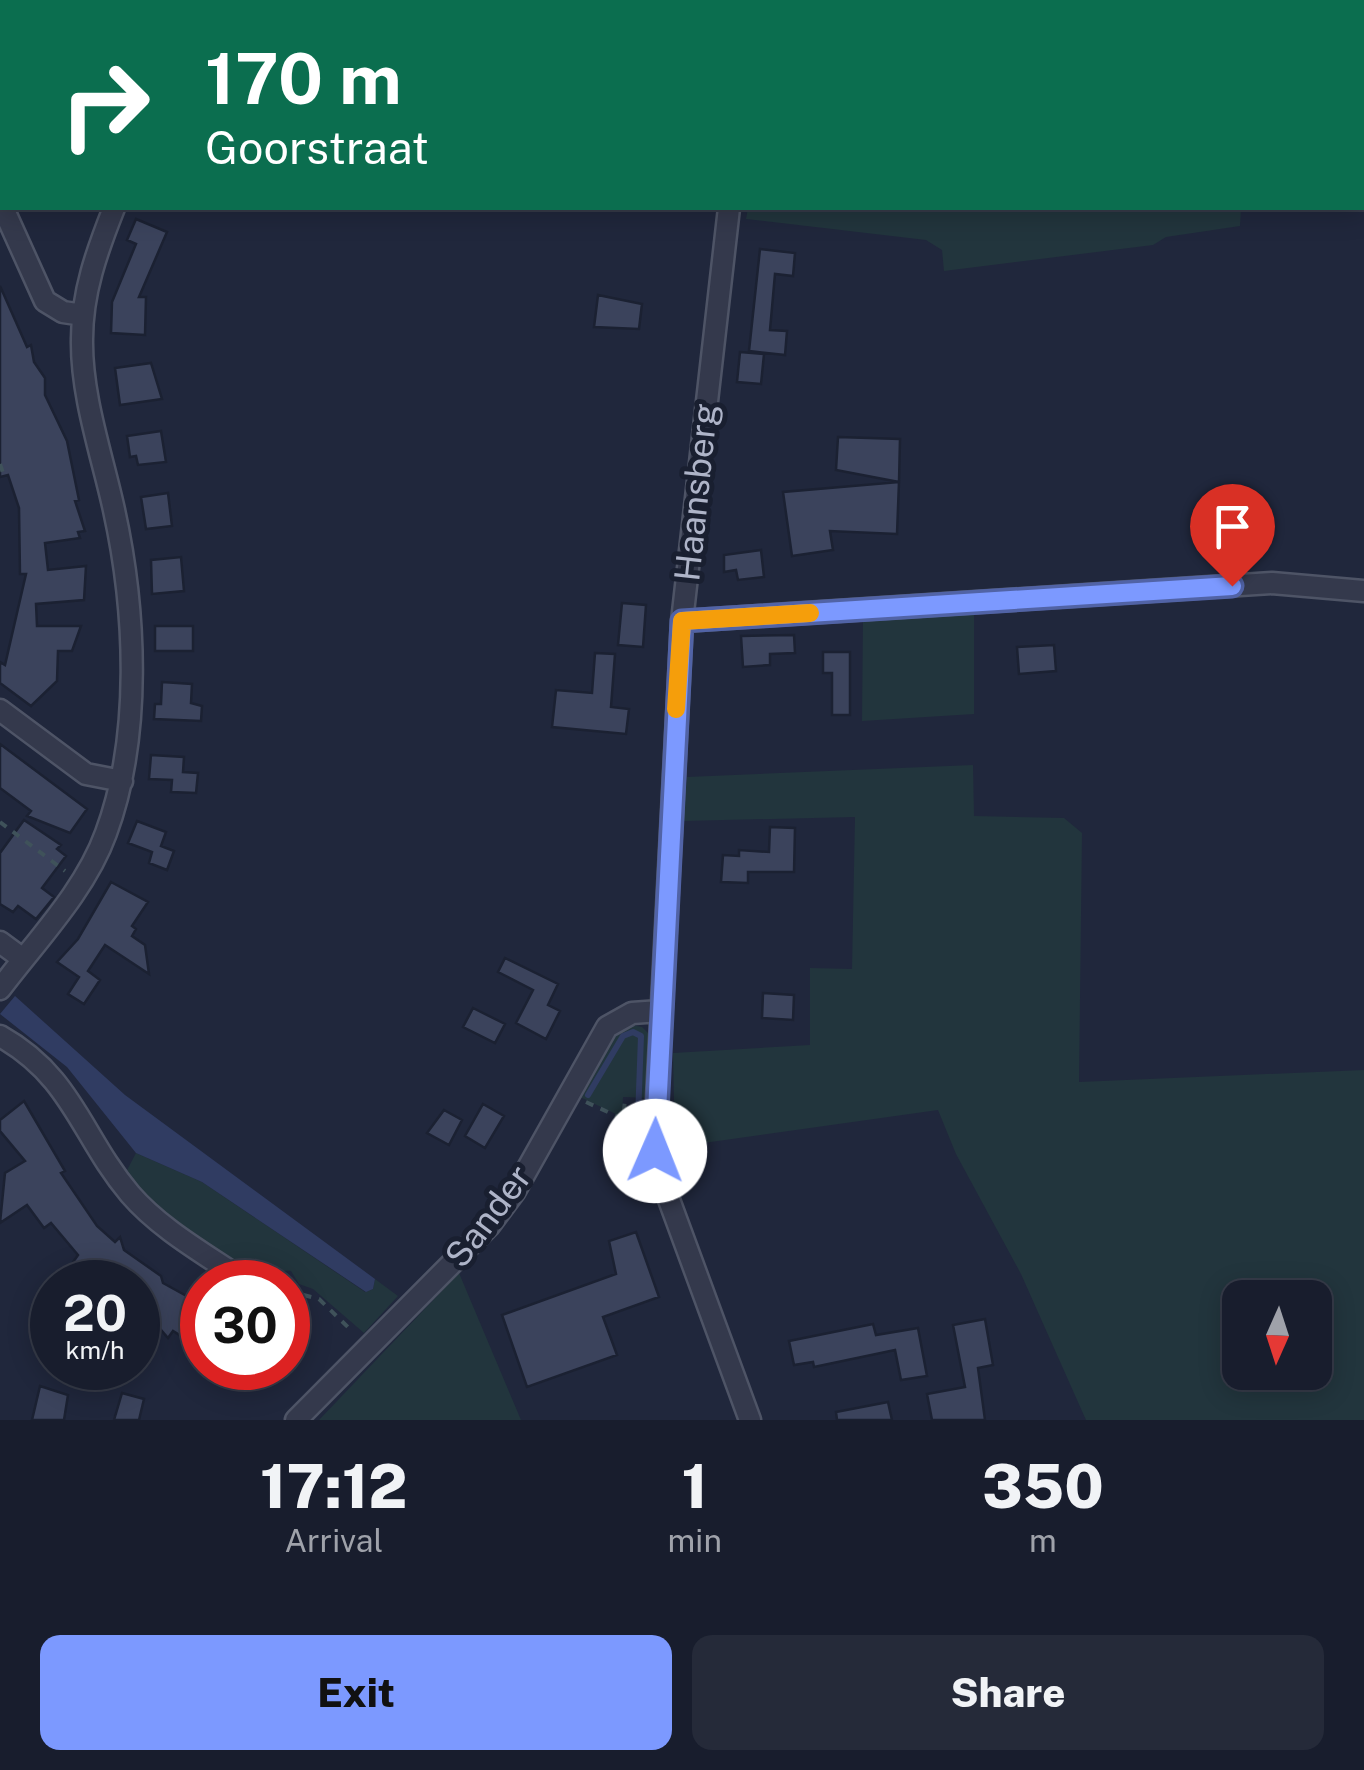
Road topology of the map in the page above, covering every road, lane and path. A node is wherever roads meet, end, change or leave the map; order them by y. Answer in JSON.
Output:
{"nodes":[{"id":1,"x":5,"y":210,"type":"edge"},
{"id":2,"x":113,"y":210,"type":"edge"},
{"id":3,"x":728,"y":210,"type":"edge"},
{"id":4,"x":83,"y":316,"type":"junction"},
{"id":5,"x":0,"y":464,"type":"edge"},
{"id":6,"x":4,"y":476,"type":"dead end"},
{"id":7,"x":1364,"y":591,"type":"edge"},
{"id":8,"x":682,"y":621,"type":"junction"},
{"id":9,"x":0,"y":710,"type":"edge"},
{"id":10,"x":122,"y":781,"type":"junction"},
{"id":11,"x":0,"y":822,"type":"edge"},
{"id":12,"x":81,"y":882,"type":"junction"},
{"id":13,"x":0,"y":942,"type":"edge"},
{"id":14,"x":22,"y":959,"type":"junction"},
{"id":15,"x":0,"y":989,"type":"edge"},
{"id":16,"x":660,"y":1011,"type":"junction"},
{"id":17,"x":0,"y":1036,"type":"edge"},
{"id":18,"x":568,"y":1094,"type":"junction"},
{"id":19,"x":626,"y":1100,"type":"dead end"},
{"id":20,"x":215,"y":1260,"type":"edge"},
{"id":21,"x":310,"y":1297,"type":"edge"},
{"id":22,"x":368,"y":1350,"type":"junction"},
{"id":23,"x":296,"y":1420,"type":"edge"},
{"id":24,"x":750,"y":1420,"type":"edge"}],
"edges":[{"from":1,"to":4,"type":"street"},
{"from":2,"to":4,"type":"street"},
{"from":3,"to":8,"type":"street","name":"Haansberg"},
{"from":4,"to":10,"type":"street"},
{"from":5,"to":6,"type":"path"},
{"from":7,"to":8,"type":"street"},
{"from":8,"to":16,"type":"street","name":"Haansberg"},
{"from":9,"to":10,"type":"street"},
{"from":10,"to":12,"type":"street"},
{"from":11,"to":12,"type":"path"},
{"from":12,"to":14,"type":"street"},
{"from":13,"to":14,"type":"street"},
{"from":14,"to":15,"type":"street"},
{"from":16,"to":18,"type":"street","name":"Sander"},
{"from":16,"to":24,"type":"street","name":"Haansberg"},
{"from":17,"to":20,"type":"street"},
{"from":18,"to":19,"type":"path"},
{"from":18,"to":22,"type":"street","name":"Sander"},
{"from":21,"to":22,"type":"path"},
{"from":22,"to":23,"type":"street","name":"Sander"}]}
